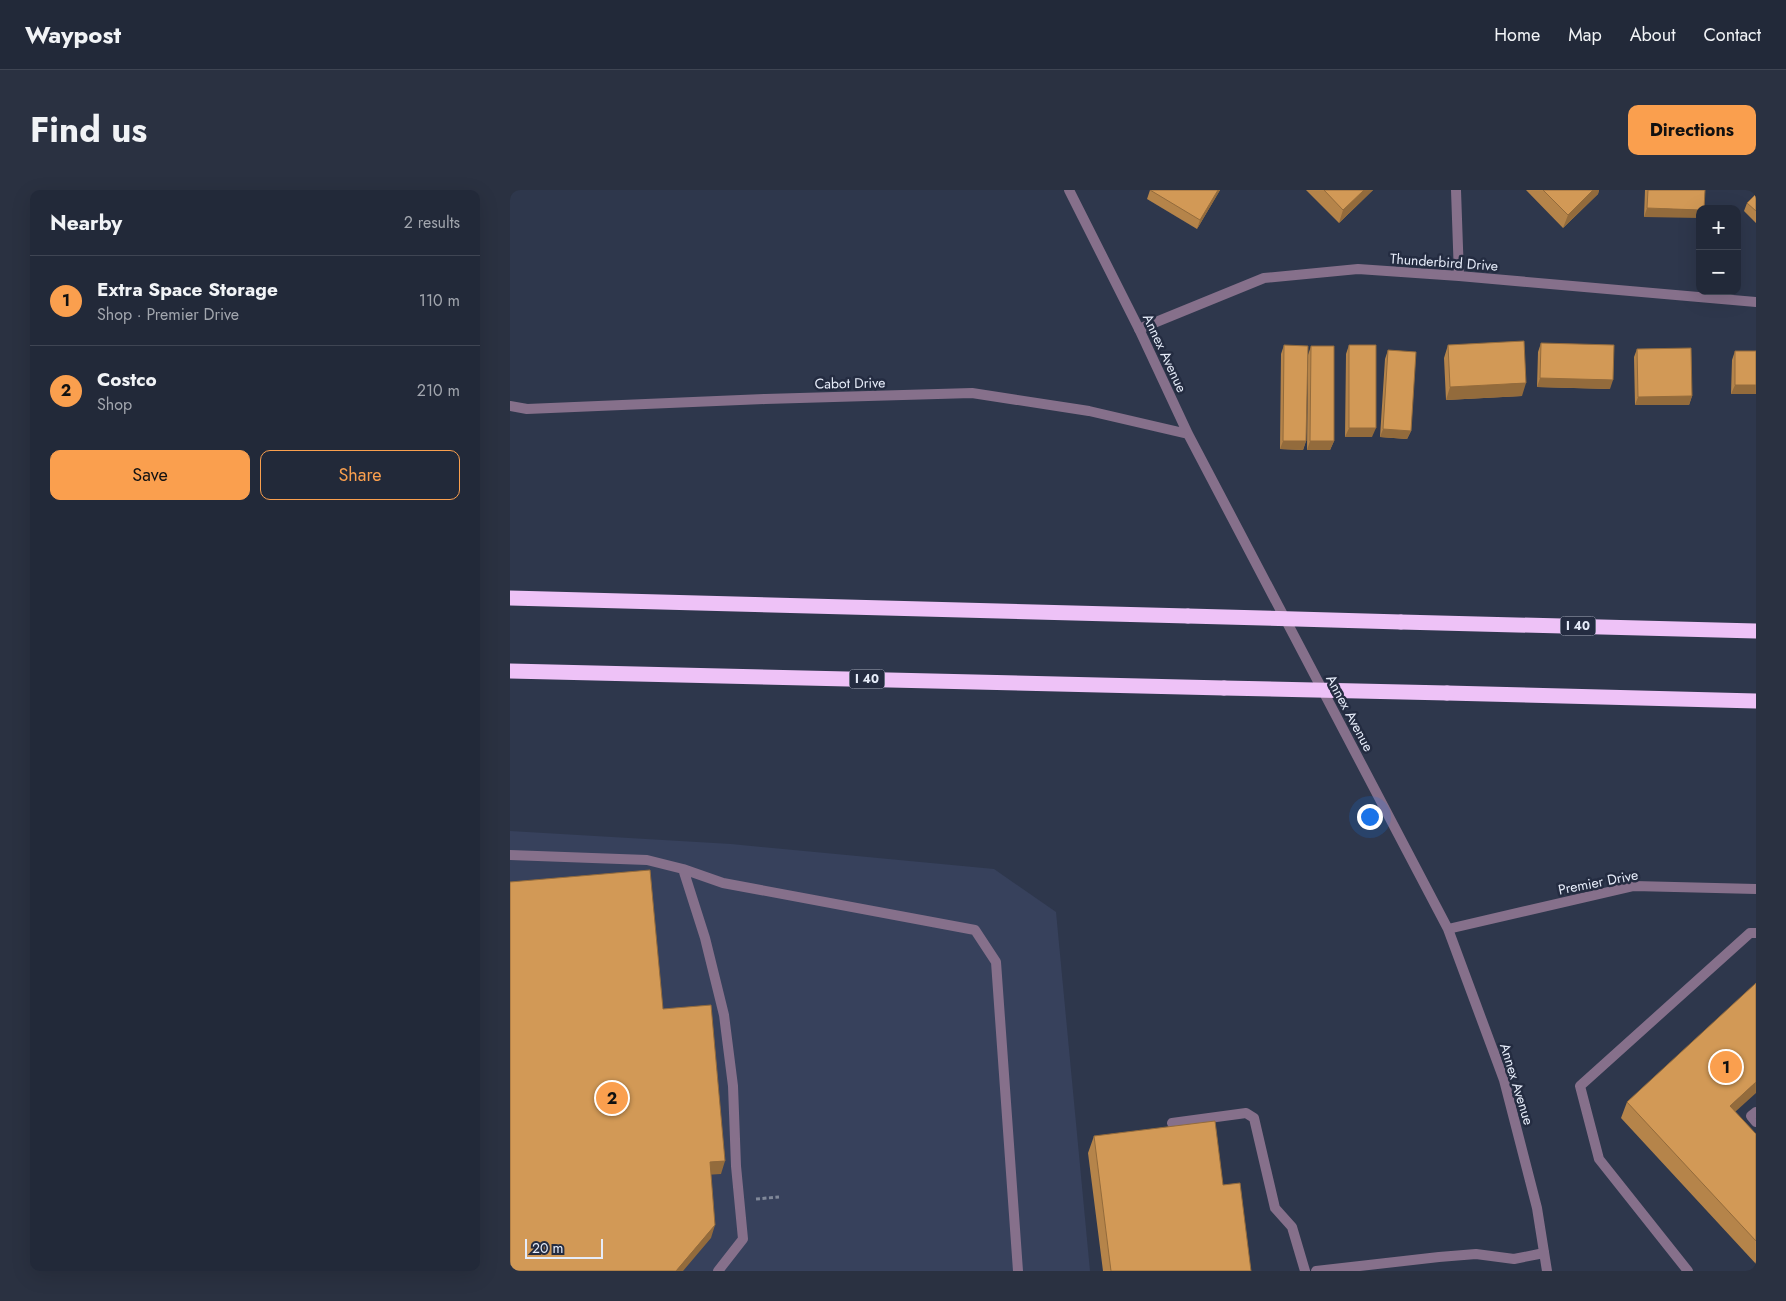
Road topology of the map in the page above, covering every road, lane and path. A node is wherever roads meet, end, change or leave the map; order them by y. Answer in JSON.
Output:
{"nodes":[{"id":1,"x":1069,"y":190,"type":"edge"},
{"id":2,"x":1456,"y":190,"type":"edge"},
{"id":3,"x":1459,"y":276,"type":"junction"},
{"id":4,"x":1756,"y":302,"type":"edge"},
{"id":5,"x":1139,"y":329,"type":"junction"},
{"id":6,"x":510,"y":406,"type":"edge"},
{"id":7,"x":1188,"y":434,"type":"junction"},
{"id":8,"x":510,"y":598,"type":"edge"},
{"id":9,"x":1756,"y":631,"type":"edge"},
{"id":10,"x":510,"y":671,"type":"edge"},
{"id":11,"x":1756,"y":701,"type":"edge"},
{"id":12,"x":510,"y":855,"type":"edge"},
{"id":13,"x":683,"y":869,"type":"junction"},
{"id":14,"x":1756,"y":889,"type":"edge"},
{"id":15,"x":1448,"y":929,"type":"junction"},
{"id":16,"x":1756,"y":933,"type":"edge"},
{"id":17,"x":1756,"y":1112,"type":"edge"},
{"id":18,"x":1756,"y":1122,"type":"edge"},
{"id":19,"x":1172,"y":1123,"type":"dead end"},
{"id":20,"x":1544,"y":1253,"type":"junction"},
{"id":21,"x":718,"y":1271,"type":"edge"},
{"id":22,"x":1018,"y":1271,"type":"edge"},
{"id":23,"x":1305,"y":1271,"type":"edge"},
{"id":24,"x":1316,"y":1271,"type":"edge"},
{"id":25,"x":1547,"y":1271,"type":"edge"},
{"id":26,"x":1688,"y":1271,"type":"edge"}],
"edges":[{"from":1,"to":5,"type":"street","name":"Annex Avenue"},
{"from":2,"to":3,"type":"street"},
{"from":3,"to":4,"type":"street","name":"Thunderbird Drive"},
{"from":3,"to":5,"type":"street","name":"Thunderbird Drive"},
{"from":5,"to":7,"type":"street","name":"Annex Avenue"},
{"from":6,"to":7,"type":"street","name":"Cabot Drive"},
{"from":7,"to":15,"type":"street","name":"Annex Avenue"},
{"from":8,"to":9,"type":"highway","number":"I 40","bridge":true},
{"from":10,"to":11,"type":"highway","number":"I 40","bridge":true},
{"from":12,"to":13,"type":"street"},
{"from":13,"to":21,"type":"street"},
{"from":13,"to":22,"type":"street"},
{"from":14,"to":15,"type":"street","name":"Premier Drive"},
{"from":15,"to":20,"type":"street","name":"Annex Avenue"},
{"from":16,"to":26,"type":"street"},
{"from":17,"to":18,"type":"street"},
{"from":19,"to":23,"type":"street"},
{"from":20,"to":24,"type":"street"},
{"from":20,"to":25,"type":"street","name":"Annex Avenue"}]}
